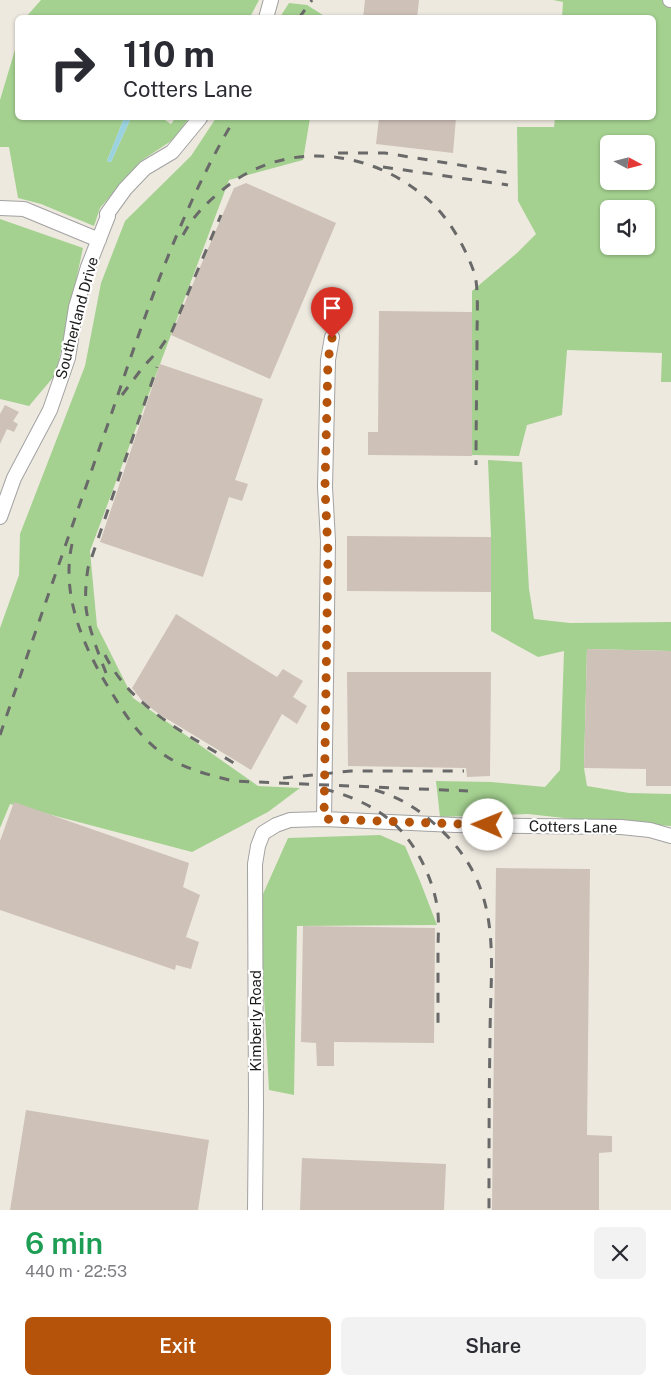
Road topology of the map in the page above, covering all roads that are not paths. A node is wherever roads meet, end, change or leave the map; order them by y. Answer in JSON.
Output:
{"nodes":[{"id":1,"x":271,"y":0,"type":"edge"},
{"id":2,"x":267,"y":15,"type":"edge"},
{"id":3,"x":198,"y":120,"type":"edge"},
{"id":4,"x":0,"y":208,"type":"edge"},
{"id":5,"x":99,"y":240,"type":"junction"},
{"id":6,"x":332,"y":338,"type":"dead end"},
{"id":7,"x":0,"y":517,"type":"edge"},
{"id":8,"x":324,"y":819,"type":"junction"},
{"id":9,"x":263,"y":833,"type":"joint"},
{"id":10,"x":671,"y":836,"type":"edge"},
{"id":11,"x":255,"y":1210,"type":"edge"}],
"edges":[{"from":1,"to":2,"type":"street"},
{"from":3,"to":5,"type":"street","name":"Southerland Drive"},
{"from":4,"to":5,"type":"street"},
{"from":5,"to":7,"type":"street","name":"Southerland Drive"},
{"from":6,"to":8,"type":"street"},
{"from":8,"to":9,"type":"street","name":"Cotters Lane"},
{"from":8,"to":10,"type":"street","name":"Cotters Lane"},
{"from":9,"to":11,"type":"street","name":"Kimberly Road"}]}
